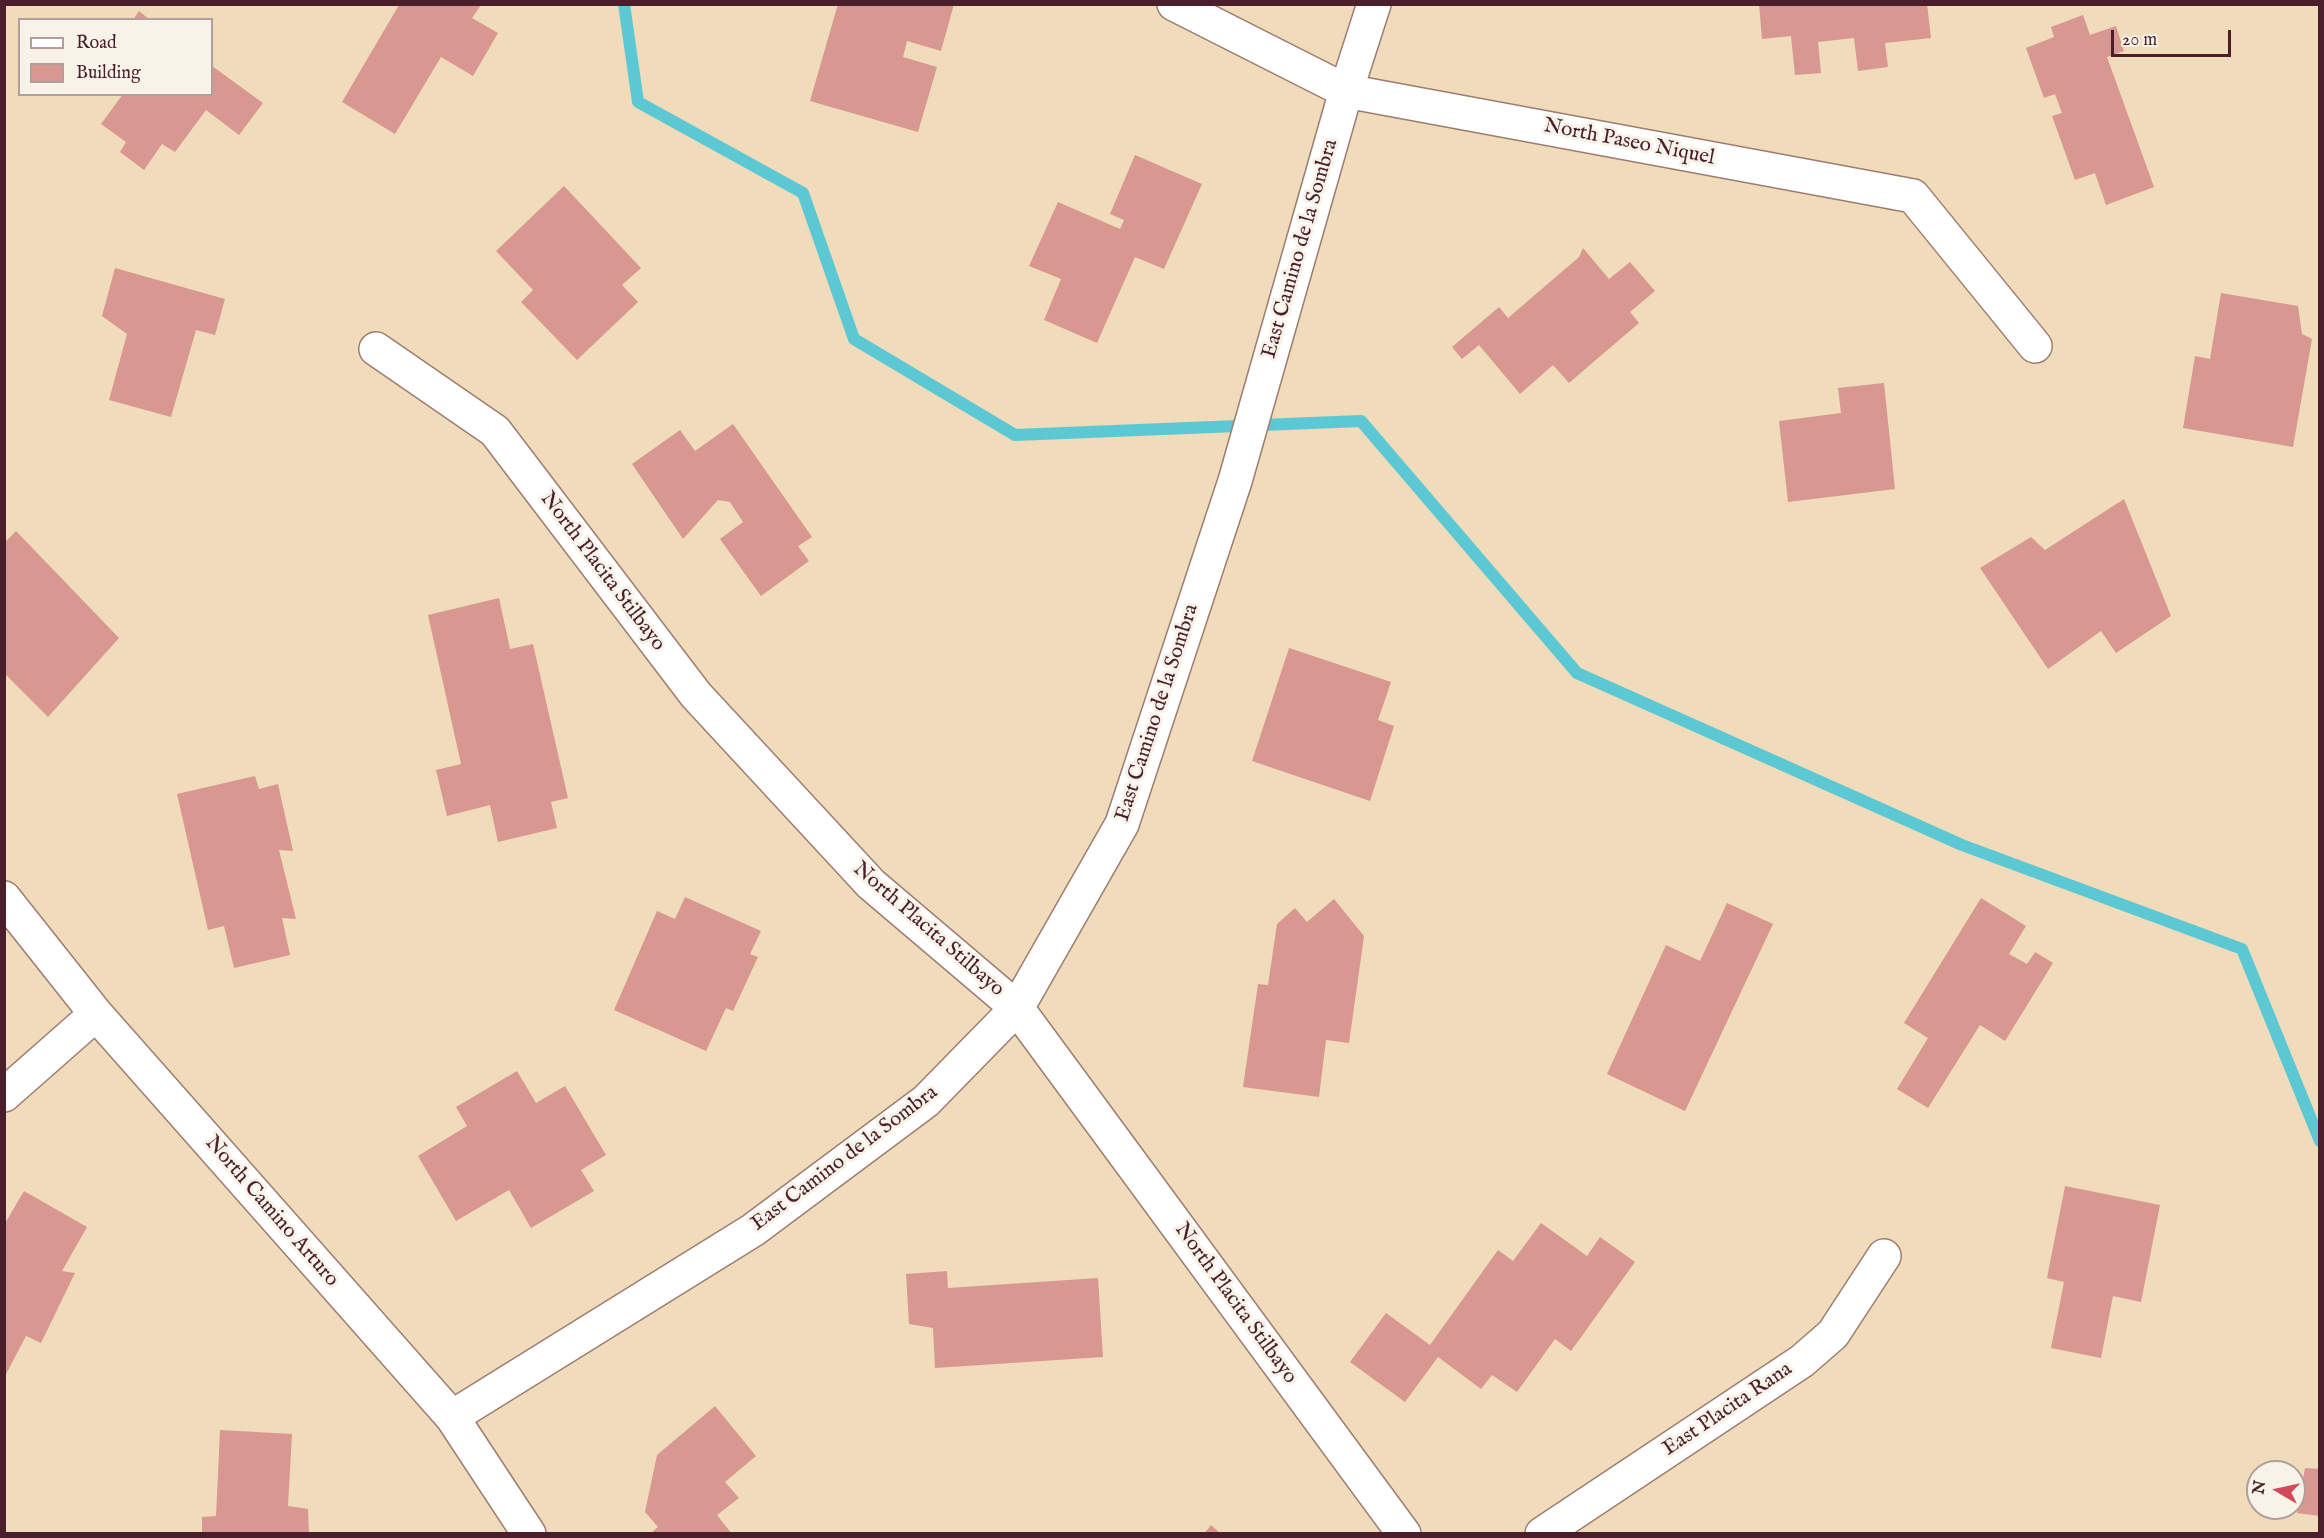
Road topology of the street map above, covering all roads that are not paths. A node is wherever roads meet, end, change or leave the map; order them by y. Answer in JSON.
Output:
{"nodes":[{"id":1,"x":1174,"y":4,"type":"edge"},
{"id":2,"x":1374,"y":4,"type":"edge"},
{"id":3,"x":1346,"y":91,"type":"junction"},
{"id":4,"x":2034,"y":346,"type":"dead end"},
{"id":5,"x":376,"y":349,"type":"dead end"},
{"id":6,"x":4,"y":898,"type":"edge"},
{"id":7,"x":1017,"y":1008,"type":"junction"},
{"id":8,"x":96,"y":1014,"type":"junction"},
{"id":9,"x":4,"y":1095,"type":"edge"},
{"id":10,"x":1884,"y":1256,"type":"dead end"},
{"id":11,"x":452,"y":1417,"type":"junction"},
{"id":12,"x":529,"y":1533,"type":"edge"},
{"id":13,"x":1404,"y":1533,"type":"edge"},
{"id":14,"x":1542,"y":1533,"type":"edge"}],
"edges":[{"from":1,"to":3,"type":"street","name":"North Paseo Niquel"},
{"from":2,"to":3,"type":"street","name":"East Camino de la Sombra"},
{"from":3,"to":4,"type":"street","name":"North Paseo Niquel"},
{"from":3,"to":7,"type":"street","name":"East Camino de la Sombra"},
{"from":5,"to":7,"type":"street","name":"North Placita Stilbayo"},
{"from":6,"to":8,"type":"street","name":"North Camino Arturo"},
{"from":7,"to":11,"type":"street","name":"East Camino de la Sombra"},
{"from":7,"to":13,"type":"street","name":"North Placita Stilbayo"},
{"from":8,"to":9,"type":"street"},
{"from":8,"to":11,"type":"street","name":"North Camino Arturo"},
{"from":10,"to":14,"type":"street","name":"East Placita Rana"},
{"from":11,"to":12,"type":"street","name":"North Camino Arturo"}]}
